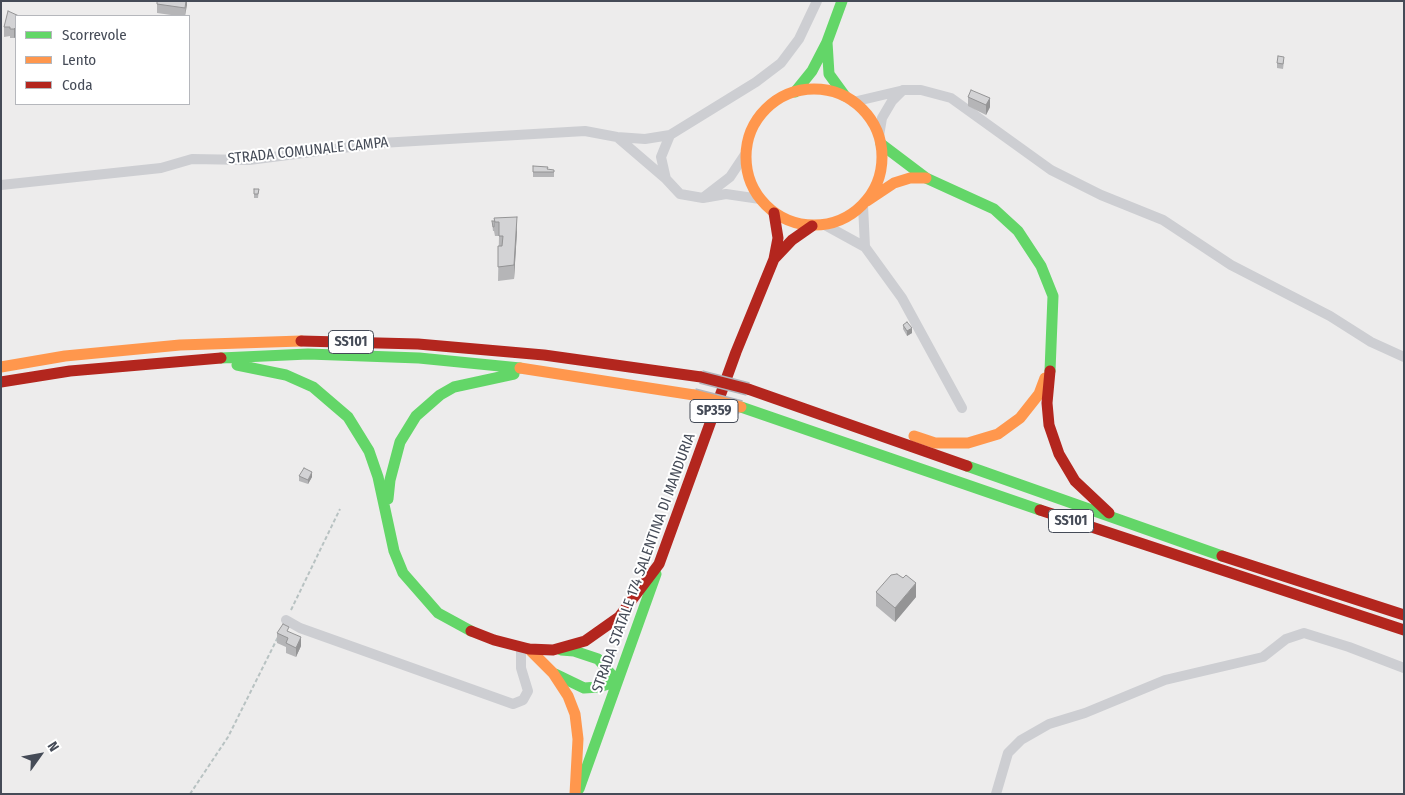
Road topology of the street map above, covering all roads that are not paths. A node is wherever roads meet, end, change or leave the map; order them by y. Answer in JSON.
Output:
{"nodes":[{"id":1,"x":817,"y":1,"type":"edge"},
{"id":2,"x":842,"y":1,"type":"edge"},
{"id":3,"x":826,"y":42,"type":"junction"},
{"id":4,"x":904,"y":90,"type":"junction"},
{"id":5,"x":795,"y":92,"type":"junction"},
{"id":6,"x":849,"y":99,"type":"junction"},
{"id":7,"x":670,"y":135,"type":"junction"},
{"id":8,"x":616,"y":137,"type":"junction"},
{"id":9,"x":880,"y":140,"type":"junction"},
{"id":10,"x":746,"y":153,"type":"junction"},
{"id":11,"x":926,"y":178,"type":"junction"},
{"id":12,"x":666,"y":179,"type":"junction"},
{"id":13,"x":1,"y":185,"type":"edge"},
{"id":14,"x":703,"y":198,"type":"junction"},
{"id":15,"x":760,"y":198,"type":"junction"},
{"id":16,"x":865,"y":203,"type":"junction"},
{"id":17,"x":774,"y":213,"type":"junction"},
{"id":18,"x":825,"y":225,"type":"junction"},
{"id":19,"x":812,"y":226,"type":"junction"},
{"id":20,"x":864,"y":247,"type":"junction"},
{"id":21,"x":774,"y":259,"type":"junction"},
{"id":22,"x":1052,"y":356,"type":"junction"},
{"id":23,"x":1404,"y":357,"type":"edge"},
{"id":24,"x":216,"y":358,"type":"junction"},
{"id":25,"x":1,"y":367,"type":"edge"},
{"id":26,"x":542,"y":370,"type":"junction"},
{"id":27,"x":1,"y":382,"type":"edge"},
{"id":28,"x":962,"y":408,"type":"dead end"},
{"id":29,"x":841,"y":423,"type":"junction"},
{"id":30,"x":387,"y":517,"type":"junction"},
{"id":31,"x":1117,"y":520,"type":"junction"},
{"id":32,"x":659,"y":564,"type":"junction"},
{"id":33,"x":1404,"y":615,"type":"edge"},
{"id":34,"x":286,"y":620,"type":"road end"},
{"id":35,"x":1404,"y":630,"type":"edge"},
{"id":36,"x":525,"y":648,"type":"junction"},
{"id":37,"x":557,"y":649,"type":"junction"},
{"id":38,"x":1404,"y":668,"type":"edge"},
{"id":39,"x":552,"y":673,"type":"junction"},
{"id":40,"x":617,"y":681,"type":"junction"},
{"id":41,"x":576,"y":794,"type":"edge"},
{"id":42,"x":996,"y":794,"type":"edge"}],
"edges":[{"from":1,"to":7,"type":"street"},
{"from":2,"to":3,"type":"main road"},
{"from":3,"to":5,"type":"main road"},
{"from":3,"to":6,"type":"main road"},
{"from":4,"to":6,"type":"street"},
{"from":4,"to":9,"type":"street"},
{"from":4,"to":23,"type":"street"},
{"from":5,"to":6,"type":"main road"},
{"from":5,"to":10,"type":"main road"},
{"from":6,"to":9,"type":"main road"},
{"from":7,"to":8,"type":"street","name":"STRADA COMUNALE CAMPA"},
{"from":7,"to":12,"type":"street"},
{"from":8,"to":12,"type":"street"},
{"from":8,"to":13,"type":"street","name":"STRADA COMUNALE CAMPA"},
{"from":9,"to":11,"type":"main road"},
{"from":9,"to":16,"type":"main road"},
{"from":10,"to":14,"type":"street"},
{"from":10,"to":15,"type":"main road"},
{"from":11,"to":16,"type":"main road"},
{"from":11,"to":22,"type":"main road"},
{"from":12,"to":14,"type":"street"},
{"from":14,"to":15,"type":"street"},
{"from":15,"to":17,"type":"main road"},
{"from":16,"to":18,"type":"main road"},
{"from":16,"to":20,"type":"street"},
{"from":17,"to":19,"type":"main road"},
{"from":17,"to":21,"type":"main road","name":"STRADA STATALE 174 SALENTINA DI MANDURIA","number":"SP359"},
{"from":18,"to":19,"type":"main road"},
{"from":18,"to":20,"type":"street"},
{"from":19,"to":21,"type":"main road","name":"STRADA STATALE 174 SALENTINA DI MANDURIA","number":"SP359"},
{"from":20,"to":28,"type":"street"},
{"from":21,"to":32,"type":"main road","name":"STRADA STATALE 174 SALENTINA DI MANDURIA","number":"SP359"},
{"from":22,"to":29,"type":"main road"},
{"from":22,"to":31,"type":"main road"},
{"from":24,"to":26,"type":"main road","number":"SS101"},
{"from":24,"to":27,"type":"main road","number":"SS101"},
{"from":24,"to":30,"type":"main road"},
{"from":25,"to":29,"type":"main road","number":"SS101","bridge":true},
{"from":26,"to":30,"type":"main road"},
{"from":26,"to":35,"type":"main road","number":"SS101","bridge":true},
{"from":29,"to":31,"type":"main road","number":"SS101"},
{"from":30,"to":36,"type":"main road"},
{"from":31,"to":33,"type":"main road","number":"SS101"},
{"from":32,"to":37,"type":"main road"},
{"from":32,"to":40,"type":"main road","name":"STRADA STATALE 174 SALENTINA DI MANDURIA","number":"SP359"},
{"from":34,"to":36,"type":"street"},
{"from":36,"to":37,"type":"main road"},
{"from":36,"to":39,"type":"main road"},
{"from":37,"to":40,"type":"main road"},
{"from":38,"to":42,"type":"street"},
{"from":39,"to":40,"type":"main road"},
{"from":39,"to":41,"type":"main road"},
{"from":40,"to":41,"type":"main road","name":"STRADA STATALE 174 SALENTINA DI MANDURIA","number":"SP359"}]}
